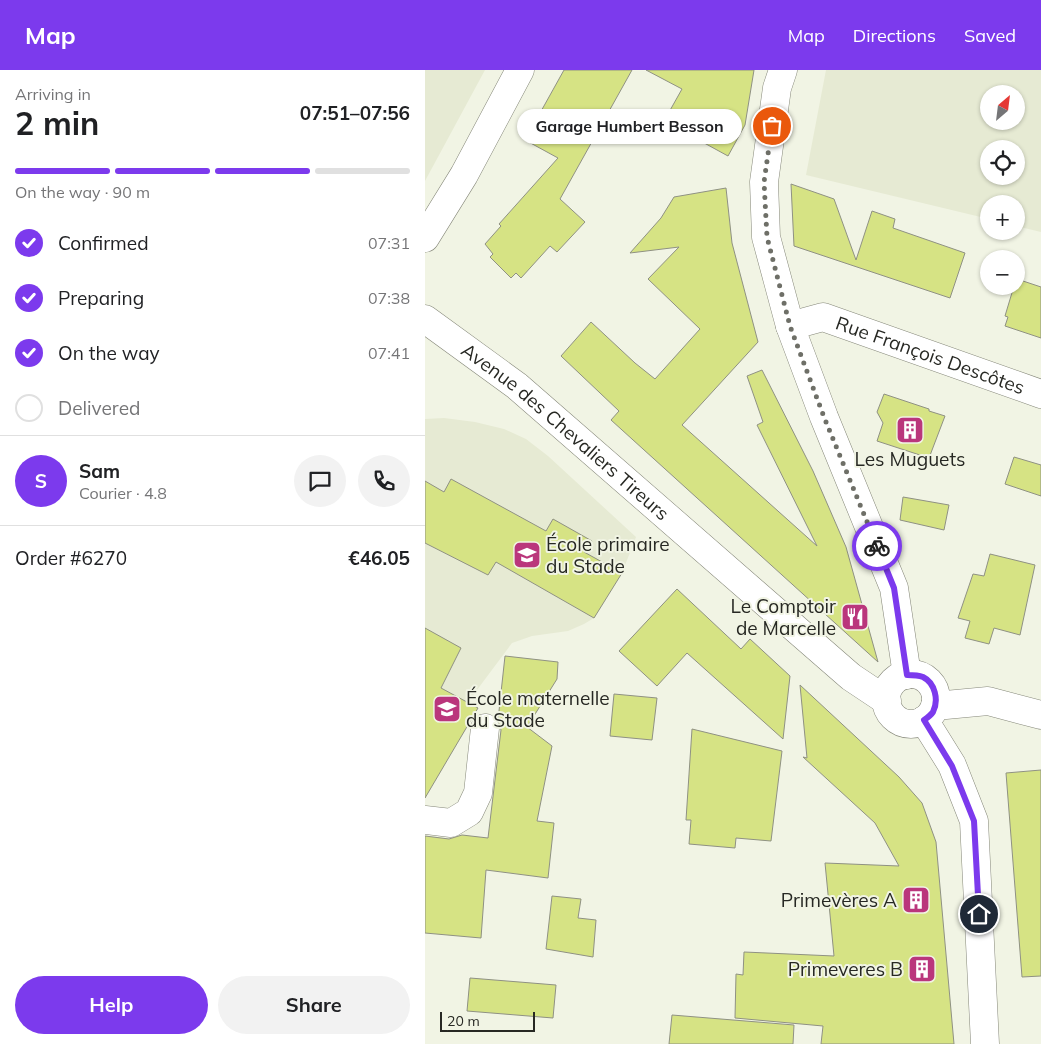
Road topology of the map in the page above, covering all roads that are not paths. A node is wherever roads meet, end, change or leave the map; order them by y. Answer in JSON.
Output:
{"nodes":[{"id":1,"x":520,"y":70,"type":"edge"},
{"id":2,"x":783,"y":70,"type":"edge"},
{"id":3,"x":425,"y":238,"type":"edge"},
{"id":4,"x":425,"y":318,"type":"edge"},
{"id":5,"x":790,"y":326,"type":"junction"},
{"id":6,"x":1041,"y":394,"type":"edge"},
{"id":7,"x":907,"y":675,"type":"junction"},
{"id":8,"x":887,"y":701,"type":"junction"},
{"id":9,"x":929,"y":713,"type":"junction"},
{"id":10,"x":1041,"y":715,"type":"edge"},
{"id":11,"x":485,"y":728,"type":"dead end"},
{"id":12,"x":425,"y":820,"type":"edge"},
{"id":13,"x":985,"y":1044,"type":"edge"}],
"edges":[{"from":1,"to":3,"type":"street"},
{"from":2,"to":5,"type":"street"},
{"from":4,"to":8,"type":"street","name":"Avenue des Chevaliers Tireurs"},
{"from":5,"to":6,"type":"street","name":"Rue François Descôtes"},
{"from":5,"to":7,"type":"street"},
{"from":7,"to":8,"type":"street"},
{"from":7,"to":9,"type":"street"},
{"from":8,"to":9,"type":"street"},
{"from":9,"to":10,"type":"street"},
{"from":9,"to":13,"type":"street"},
{"from":11,"to":12,"type":"street"}]}
